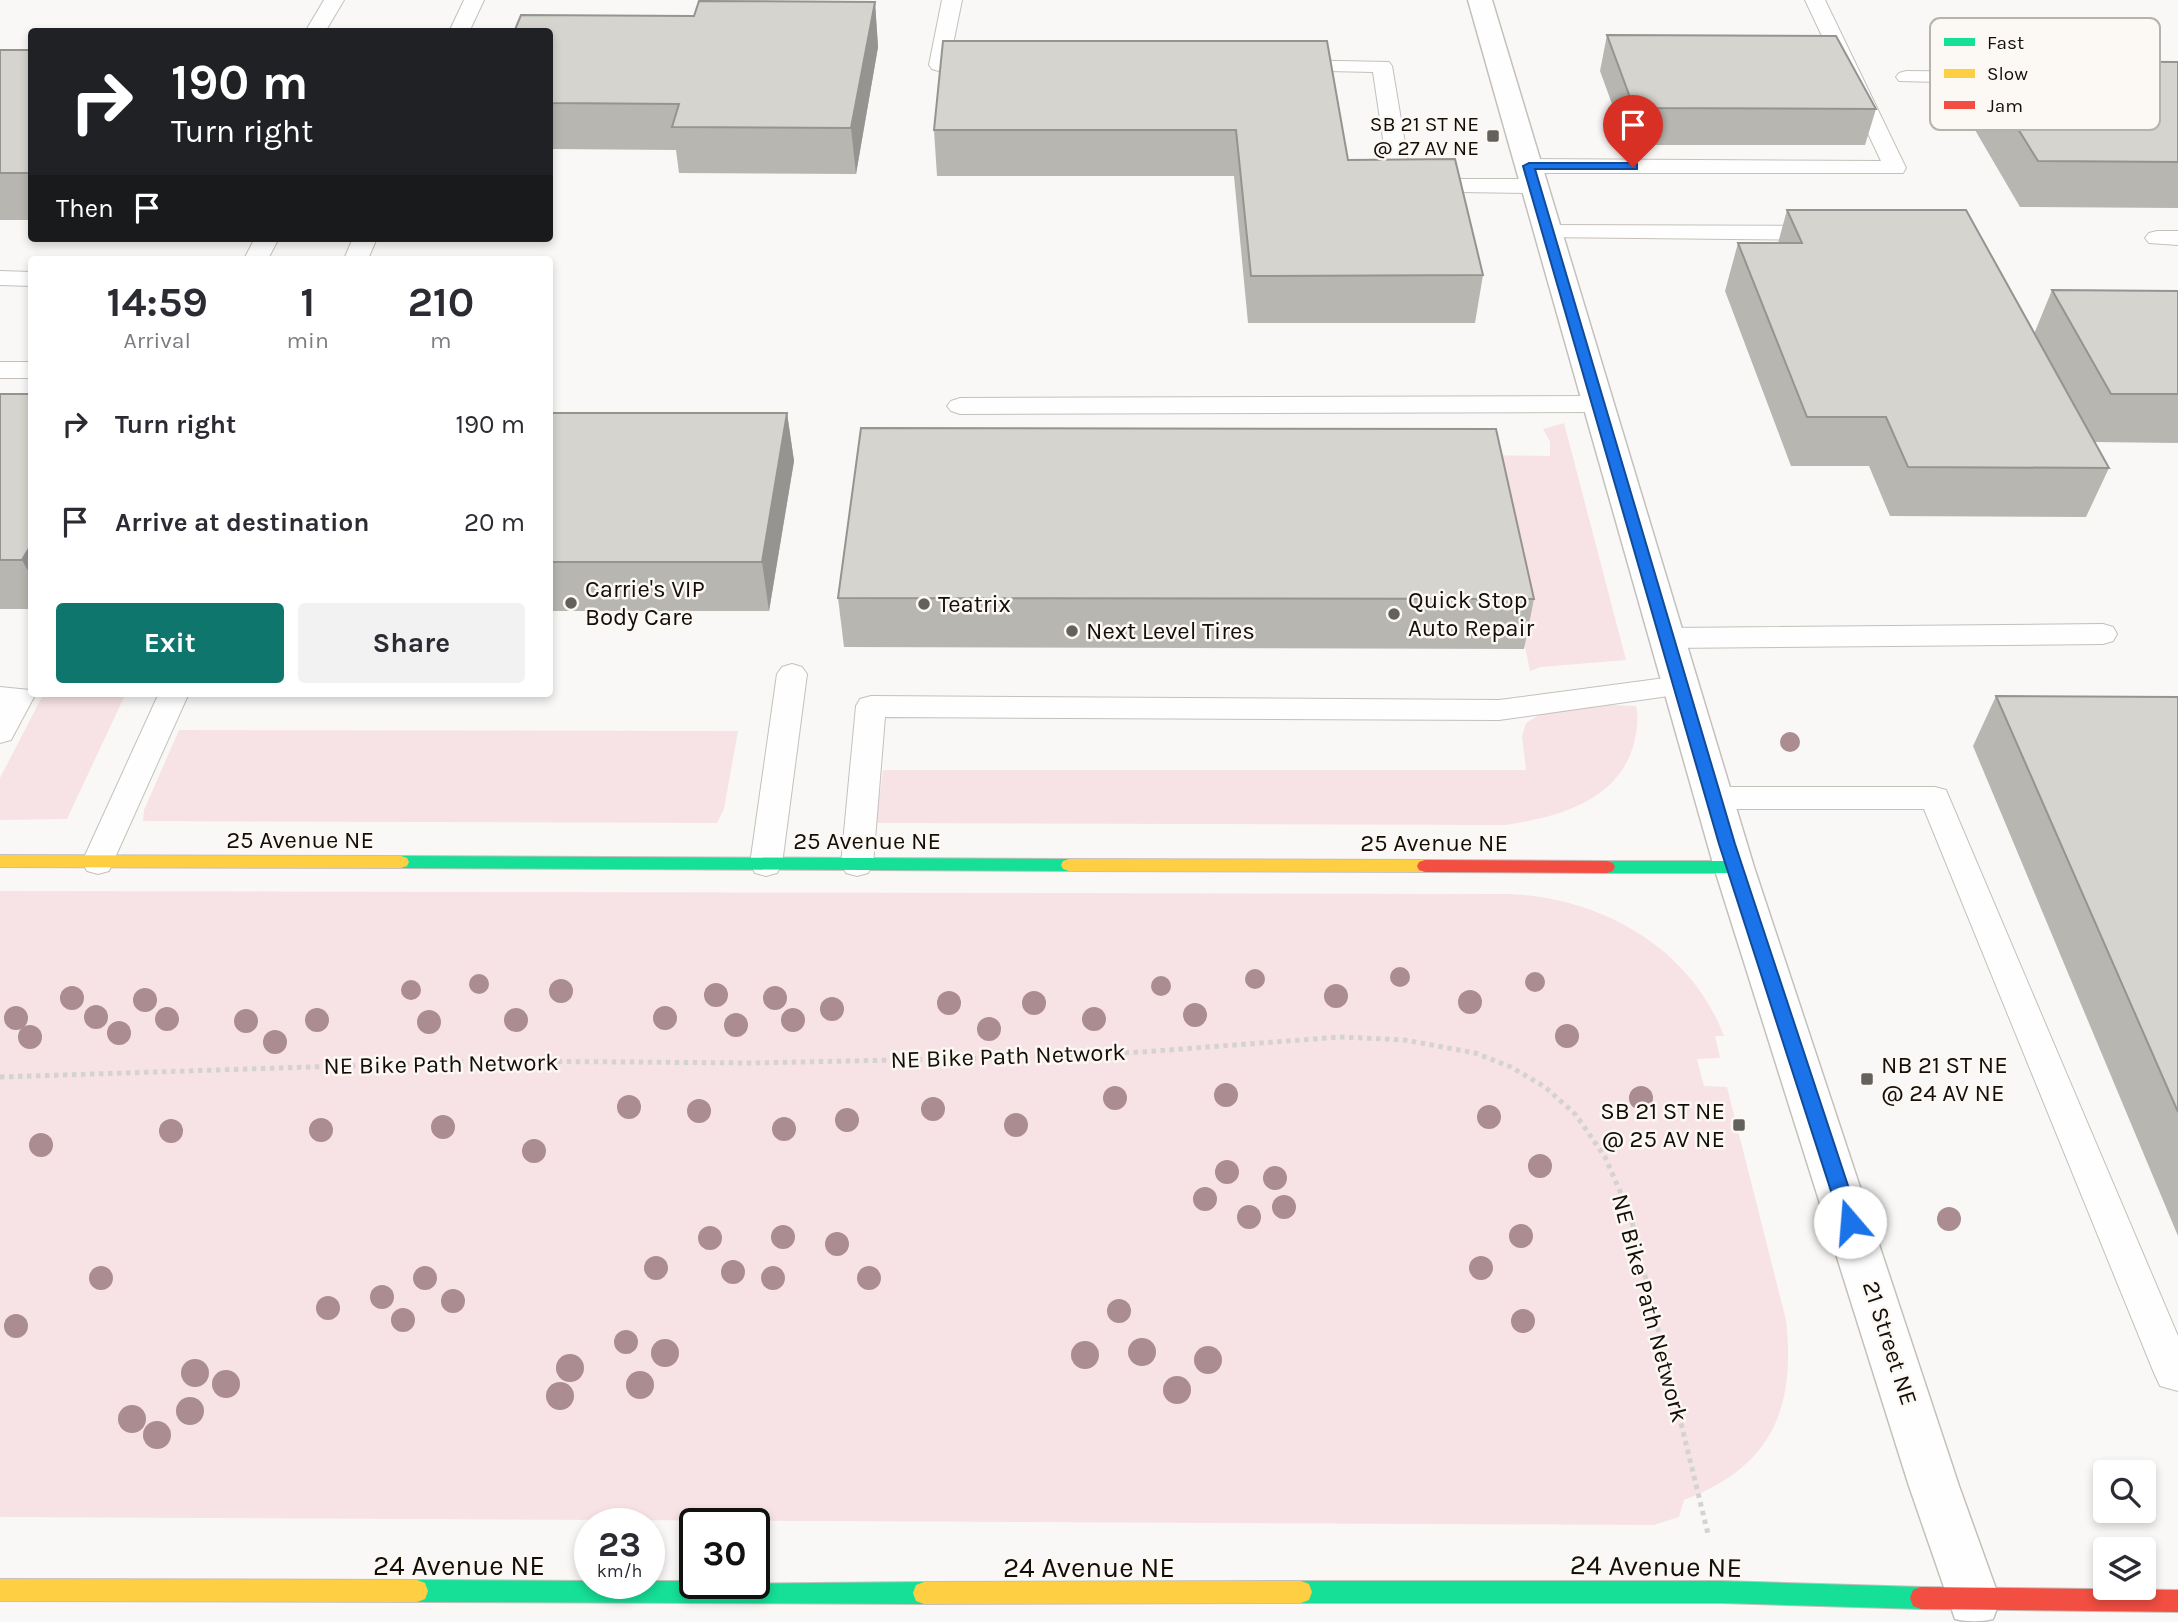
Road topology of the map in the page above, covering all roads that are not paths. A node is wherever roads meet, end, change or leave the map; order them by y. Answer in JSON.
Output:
{"nodes":[{"id":1,"x":334,"y":0,"type":"edge"},
{"id":2,"x":474,"y":0,"type":"edge"},
{"id":3,"x":953,"y":0,"type":"edge"},
{"id":4,"x":1480,"y":0,"type":"edge"},
{"id":5,"x":1815,"y":0,"type":"edge"},
{"id":6,"x":317,"y":28,"type":"edge"},
{"id":7,"x":461,"y":28,"type":"edge"},
{"id":8,"x":1009,"y":65,"type":"edge"},
{"id":9,"x":1271,"y":66,"type":"edge"},
{"id":10,"x":1906,"y":77,"type":"dead end"},
{"id":11,"x":1930,"y":77,"type":"edge"},
{"id":12,"x":1531,"y":176,"type":"junction"},
{"id":13,"x":1548,"y":232,"type":"junction"},
{"id":14,"x":1841,"y":233,"type":"edge"},
{"id":15,"x":0,"y":278,"type":"edge"},
{"id":16,"x":28,"y":279,"type":"edge"},
{"id":17,"x":0,"y":370,"type":"edge"},
{"id":18,"x":28,"y":370,"type":"edge"},
{"id":19,"x":1598,"y":404,"type":"junction"},
{"id":20,"x":960,"y":406,"type":"dead end"},
{"id":21,"x":2102,"y":634,"type":"dead end"},
{"id":22,"x":1667,"y":638,"type":"junction"},
{"id":23,"x":792,"y":674,"type":"dead end"},
{"id":24,"x":1681,"y":686,"type":"junction"},
{"id":25,"x":17,"y":689,"type":"edge"},
{"id":26,"x":172,"y":697,"type":"edge"},
{"id":27,"x":0,"y":732,"type":"edge"},
{"id":28,"x":1713,"y":799,"type":"junction"},
{"id":29,"x":0,"y":861,"type":"edge"},
{"id":30,"x":98,"y":862,"type":"junction"},
{"id":31,"x":765,"y":864,"type":"junction"},
{"id":32,"x":857,"y":864,"type":"junction"},
{"id":33,"x":1734,"y":867,"type":"junction"},
{"id":34,"x":2178,"y":1373,"type":"edge"},
{"id":35,"x":0,"y":1590,"type":"edge"},
{"id":36,"x":1974,"y":1600,"type":"junction"},
{"id":37,"x":2178,"y":1601,"type":"edge"},
{"id":38,"x":1063,"y":1608,"type":"edge"}],
"edges":[{"from":1,"to":6,"type":"lane"},
{"from":2,"to":7,"type":"lane"},
{"from":3,"to":8,"type":"lane"},
{"from":4,"to":12,"type":"street","name":"21 Street NE"},
{"from":5,"to":12,"type":"lane"},
{"from":9,"to":12,"type":"lane"},
{"from":10,"to":11,"type":"lane"},
{"from":12,"to":13,"type":"street","name":"21 Street NE"},
{"from":13,"to":14,"type":"lane"},
{"from":13,"to":19,"type":"street","name":"21 Street NE"},
{"from":15,"to":16,"type":"lane"},
{"from":17,"to":18,"type":"lane"},
{"from":19,"to":20,"type":"lane"},
{"from":19,"to":22,"type":"street","name":"21 Street NE"},
{"from":21,"to":22,"type":"lane"},
{"from":22,"to":24,"type":"street","name":"21 Street NE"},
{"from":23,"to":31,"type":"lane"},
{"from":24,"to":28,"type":"street","name":"21 Street NE"},
{"from":24,"to":32,"type":"lane"},
{"from":25,"to":27,"type":"lane"},
{"from":26,"to":30,"type":"lane"},
{"from":28,"to":33,"type":"street","name":"21 Street NE"},
{"from":28,"to":34,"type":"lane"},
{"from":29,"to":30,"type":"street","name":"25 Avenue NE"},
{"from":30,"to":31,"type":"street","name":"25 Avenue NE"},
{"from":31,"to":32,"type":"street","name":"25 Avenue NE"},
{"from":32,"to":33,"type":"street","name":"25 Avenue NE"},
{"from":33,"to":36,"type":"street","name":"21 Street NE"},
{"from":35,"to":38,"type":"street","name":"24 Avenue NE"},
{"from":36,"to":37,"type":"street","name":"24 Avenue NE"},
{"from":36,"to":38,"type":"street","name":"24 Avenue NE"}]}
